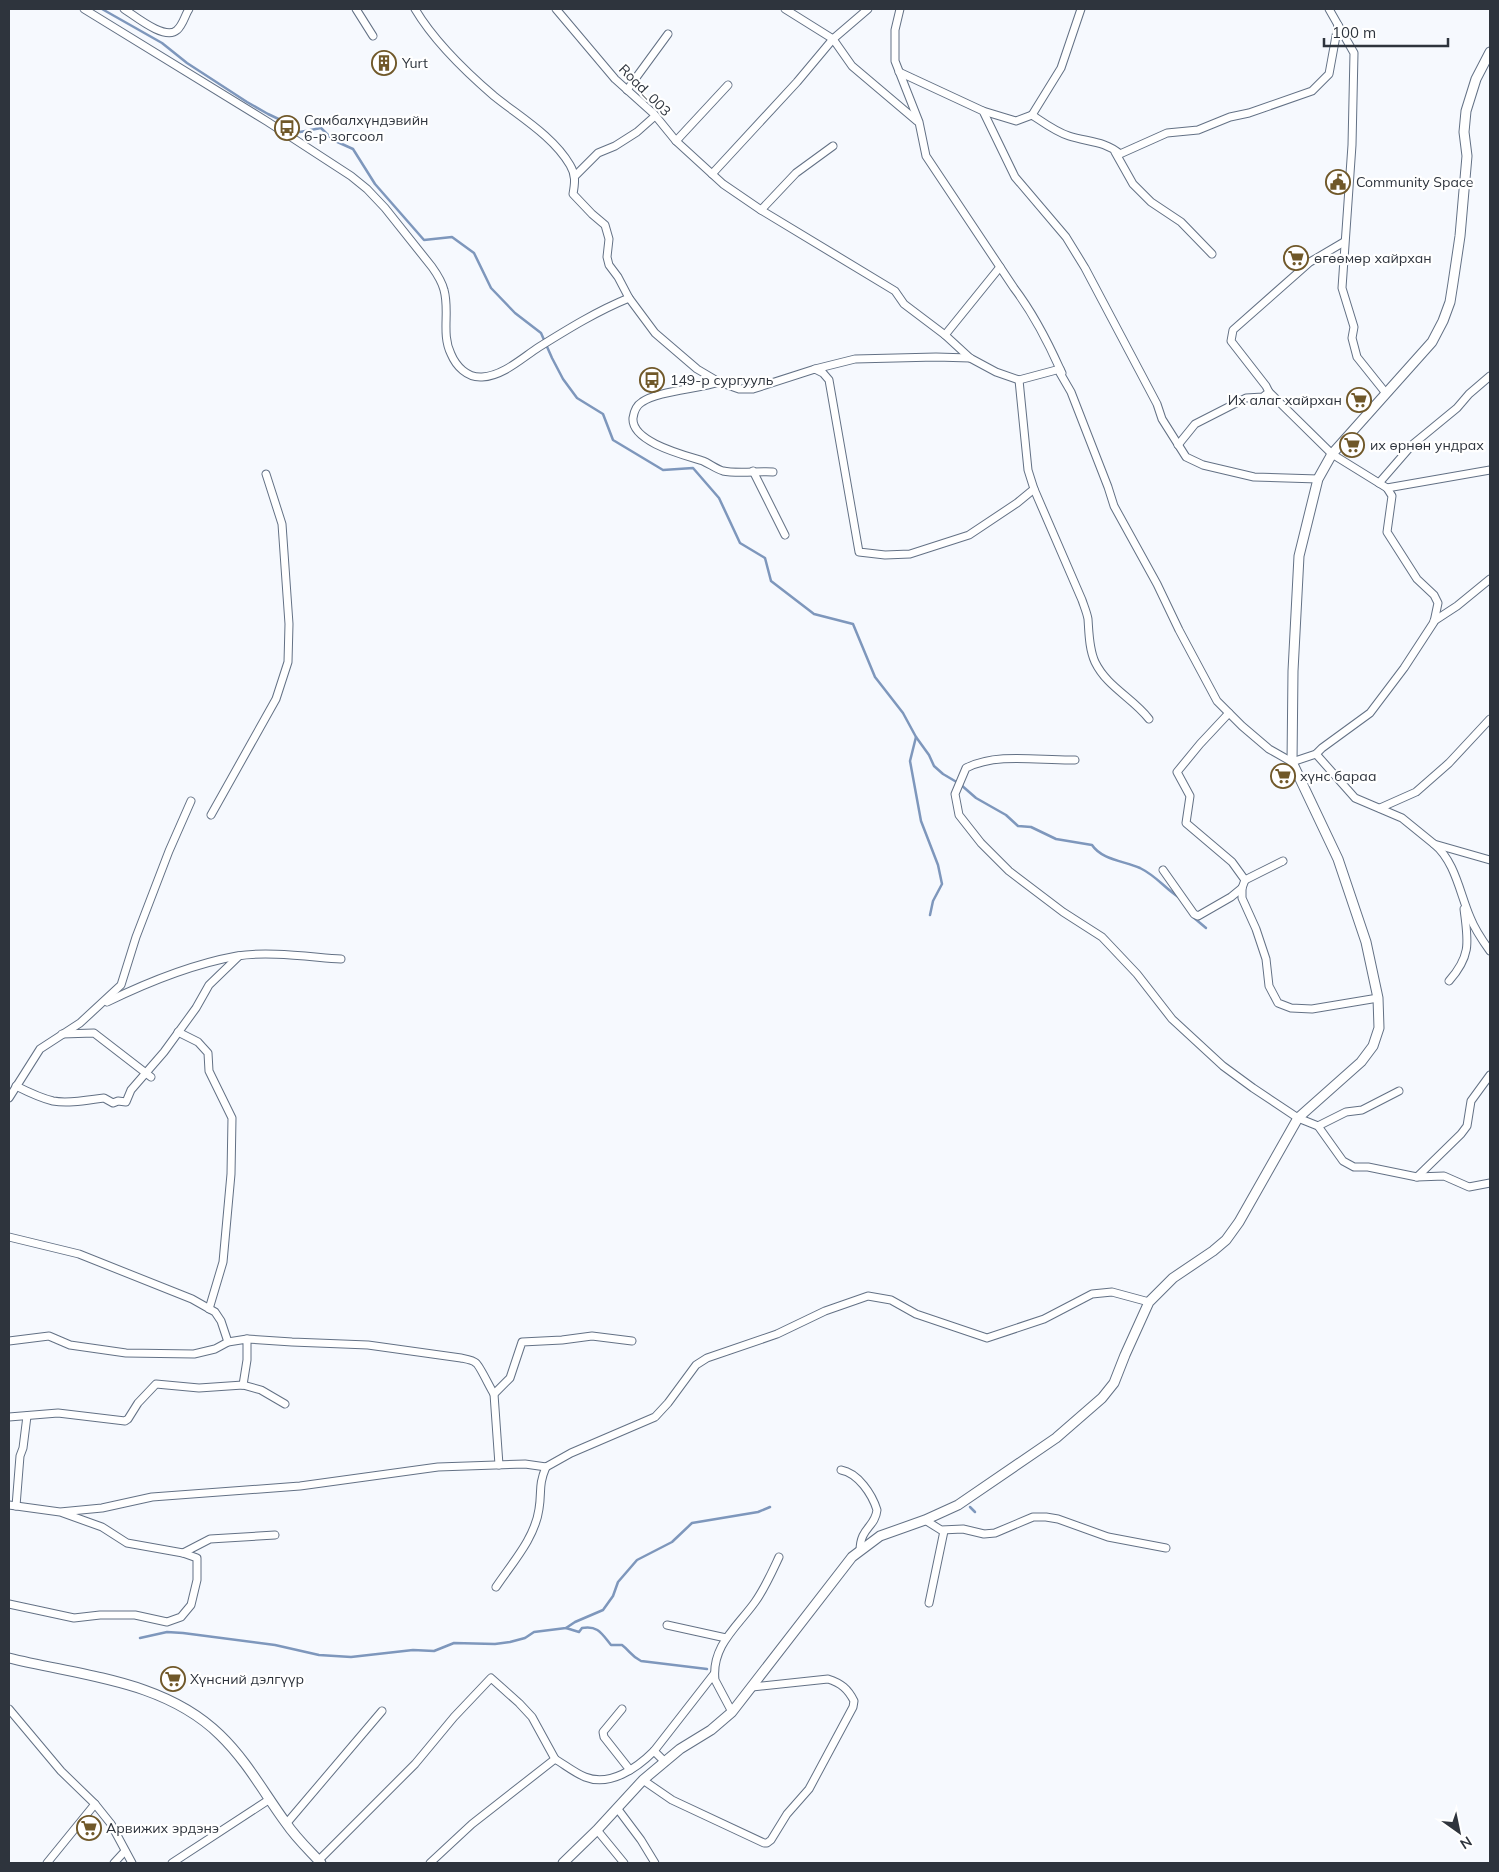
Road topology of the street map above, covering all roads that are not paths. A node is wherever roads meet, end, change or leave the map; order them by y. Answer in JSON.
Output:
{"nodes":[{"id":1,"x":84,"y":9,"type":"edge"},
{"id":2,"x":124,"y":9,"type":"edge"},
{"id":3,"x":190,"y":9,"type":"edge"},
{"id":4,"x":356,"y":9,"type":"edge"},
{"id":5,"x":415,"y":9,"type":"edge"},
{"id":6,"x":556,"y":9,"type":"edge"},
{"id":7,"x":785,"y":9,"type":"edge"},
{"id":8,"x":868,"y":9,"type":"edge"},
{"id":9,"x":900,"y":9,"type":"edge"},
{"id":10,"x":1081,"y":9,"type":"edge"},
{"id":11,"x":1329,"y":9,"type":"edge"},
{"id":12,"x":1338,"y":25,"type":"junction"},
{"id":13,"x":668,"y":34,"type":"dead end"},
{"id":14,"x":373,"y":36,"type":"dead end"},
{"id":15,"x":833,"y":39,"type":"junction"},
{"id":16,"x":1490,"y":52,"type":"edge"},
{"id":17,"x":900,"y":72,"type":"junction"},
{"id":18,"x":728,"y":85,"type":"dead end"},
{"id":19,"x":627,"y":90,"type":"junction"},
{"id":20,"x":983,"y":111,"type":"junction"},
{"id":21,"x":1032,"y":115,"type":"junction"},
{"id":22,"x":655,"y":116,"type":"junction"},
{"id":23,"x":919,"y":122,"type":"junction"},
{"id":24,"x":676,"y":141,"type":"junction"},
{"id":25,"x":833,"y":146,"type":"dead end"},
{"id":26,"x":1112,"y":147,"type":"junction"},
{"id":27,"x":712,"y":174,"type":"junction"},
{"id":28,"x":576,"y":176,"type":"junction"},
{"id":29,"x":761,"y":210,"type":"junction"},
{"id":30,"x":1344,"y":242,"type":"junction"},
{"id":31,"x":1212,"y":254,"type":"dead end"},
{"id":32,"x":1000,"y":267,"type":"junction"},
{"id":33,"x":629,"y":298,"type":"junction"},
{"id":34,"x":944,"y":335,"type":"junction"},
{"id":35,"x":970,"y":358,"type":"junction"},
{"id":36,"x":816,"y":369,"type":"junction"},
{"id":37,"x":1060,"y":369,"type":"junction"},
{"id":38,"x":1490,"y":376,"type":"edge"},
{"id":39,"x":1019,"y":380,"type":"junction"},
{"id":40,"x":719,"y":382,"type":"junction"},
{"id":41,"x":1269,"y":392,"type":"junction"},
{"id":42,"x":1386,"y":392,"type":"junction"},
{"id":43,"x":1178,"y":445,"type":"junction"},
{"id":44,"x":1332,"y":454,"type":"junction"},
{"id":45,"x":1490,"y":470,"type":"edge"},
{"id":46,"x":753,"y":471,"type":"junction"},
{"id":47,"x":773,"y":472,"type":"dead end"},
{"id":48,"x":266,"y":474,"type":"dead end"},
{"id":49,"x":1318,"y":479,"type":"junction"},
{"id":50,"x":1379,"y":483,"type":"junction"},
{"id":51,"x":1387,"y":488,"type":"junction"},
{"id":52,"x":1034,"y":489,"type":"junction"},
{"id":53,"x":785,"y":535,"type":"dead end"},
{"id":54,"x":1490,"y":579,"type":"edge"},
{"id":55,"x":1434,"y":621,"type":"junction"},
{"id":56,"x":1229,"y":713,"type":"junction"},
{"id":57,"x":1149,"y":719,"type":"dead end"},
{"id":58,"x":1490,"y":719,"type":"edge"},
{"id":59,"x":1316,"y":754,"type":"junction"},
{"id":60,"x":1075,"y":760,"type":"dead end"},
{"id":61,"x":1292,"y":762,"type":"junction"},
{"id":62,"x":191,"y":801,"type":"dead end"},
{"id":63,"x":1380,"y":808,"type":"junction"},
{"id":64,"x":210,"y":815,"type":"dead end"},
{"id":65,"x":1434,"y":844,"type":"junction"},
{"id":66,"x":1490,"y":860,"type":"edge"},
{"id":67,"x":1284,"y":861,"type":"dead end"},
{"id":68,"x":1162,"y":870,"type":"dead end"},
{"id":69,"x":1243,"y":884,"type":"junction"},
{"id":70,"x":1462,"y":894,"type":"junction"},
{"id":71,"x":1490,"y":951,"type":"edge"},
{"id":72,"x":239,"y":956,"type":"junction"},
{"id":73,"x":341,"y":959,"type":"dead end"},
{"id":74,"x":1449,"y":981,"type":"dead end"},
{"id":75,"x":1378,"y":998,"type":"junction"},
{"id":76,"x":102,"y":1005,"type":"junction"},
{"id":77,"x":178,"y":1032,"type":"junction"},
{"id":78,"x":62,"y":1034,"type":"junction"},
{"id":79,"x":149,"y":1075,"type":"junction"},
{"id":80,"x":1490,"y":1075,"type":"edge"},
{"id":81,"x":16,"y":1086,"type":"junction"},
{"id":82,"x":1399,"y":1091,"type":"dead end"},
{"id":83,"x":9,"y":1098,"type":"edge"},
{"id":84,"x":1298,"y":1118,"type":"junction"},
{"id":85,"x":1318,"y":1126,"type":"junction"},
{"id":86,"x":1417,"y":1177,"type":"junction"},
{"id":87,"x":1490,"y":1183,"type":"edge"},
{"id":88,"x":9,"y":1236,"type":"edge"},
{"id":89,"x":1149,"y":1302,"type":"junction"},
{"id":90,"x":209,"y":1309,"type":"junction"},
{"id":91,"x":247,"y":1339,"type":"junction"},
{"id":92,"x":9,"y":1341,"type":"edge"},
{"id":93,"x":632,"y":1341,"type":"dead end"},
{"id":94,"x":228,"y":1342,"type":"junction"},
{"id":95,"x":243,"y":1385,"type":"junction"},
{"id":96,"x":494,"y":1394,"type":"junction"},
{"id":97,"x":285,"y":1404,"type":"dead end"},
{"id":98,"x":26,"y":1416,"type":"junction"},
{"id":99,"x":9,"y":1417,"type":"edge"},
{"id":100,"x":499,"y":1465,"type":"junction"},
{"id":101,"x":546,"y":1467,"type":"junction"},
{"id":102,"x":841,"y":1470,"type":"dead end"},
{"id":103,"x":12,"y":1506,"type":"edge"},
{"id":104,"x":60,"y":1512,"type":"junction"},
{"id":105,"x":925,"y":1520,"type":"junction"},
{"id":106,"x":944,"y":1531,"type":"junction"},
{"id":107,"x":275,"y":1534,"type":"dead end"},
{"id":108,"x":1166,"y":1548,"type":"dead end"},
{"id":109,"x":860,"y":1551,"type":"junction"},
{"id":110,"x":183,"y":1553,"type":"junction"},
{"id":111,"x":779,"y":1557,"type":"dead end"},
{"id":112,"x":496,"y":1587,"type":"dead end"},
{"id":113,"x":929,"y":1603,"type":"dead end"},
{"id":114,"x":9,"y":1604,"type":"edge"},
{"id":115,"x":668,"y":1625,"type":"dead end"},
{"id":116,"x":726,"y":1638,"type":"junction"},
{"id":117,"x":9,"y":1658,"type":"edge"},
{"id":118,"x":714,"y":1674,"type":"junction"},
{"id":119,"x":752,"y":1687,"type":"junction"},
{"id":120,"x":9,"y":1709,"type":"edge"},
{"id":121,"x":622,"y":1709,"type":"dead end"},
{"id":122,"x":382,"y":1711,"type":"dead end"},
{"id":123,"x":732,"y":1712,"type":"junction"},
{"id":124,"x":654,"y":1751,"type":"junction"},
{"id":125,"x":555,"y":1759,"type":"junction"},
{"id":126,"x":665,"y":1762,"type":"junction"},
{"id":127,"x":630,"y":1770,"type":"junction"},
{"id":128,"x":643,"y":1780,"type":"junction"},
{"id":129,"x":270,"y":1799,"type":"junction"},
{"id":130,"x":95,"y":1804,"type":"junction"},
{"id":131,"x":617,"y":1808,"type":"junction"},
{"id":132,"x":286,"y":1824,"type":"junction"},
{"id":133,"x":597,"y":1830,"type":"junction"},
{"id":134,"x":125,"y":1850,"type":"junction"},
{"id":135,"x":132,"y":1862,"type":"edge"},
{"id":136,"x":320,"y":1862,"type":"edge"},
{"id":137,"x":46,"y":1863,"type":"edge"},
{"id":138,"x":114,"y":1863,"type":"edge"},
{"id":139,"x":172,"y":1863,"type":"edge"},
{"id":140,"x":430,"y":1863,"type":"edge"},
{"id":141,"x":563,"y":1863,"type":"edge"},
{"id":142,"x":624,"y":1863,"type":"edge"},
{"id":143,"x":655,"y":1863,"type":"edge"}],
"edges":[{"from":1,"to":33,"type":"street"},
{"from":2,"to":3,"type":"street"},
{"from":4,"to":14,"type":"street"},
{"from":5,"to":28,"type":"street"},
{"from":6,"to":19,"type":"street","name":"Road_003"},
{"from":7,"to":15,"type":"street"},
{"from":8,"to":15,"type":"street"},
{"from":9,"to":17,"type":"street"},
{"from":10,"to":21,"type":"street"},
{"from":11,"to":12,"type":"street"},
{"from":12,"to":26,"type":"street"},
{"from":12,"to":30,"type":"street"},
{"from":13,"to":19,"type":"street"},
{"from":15,"to":23,"type":"street"},
{"from":15,"to":27,"type":"street"},
{"from":16,"to":42,"type":"street"},
{"from":17,"to":20,"type":"street"},
{"from":17,"to":23,"type":"street"},
{"from":18,"to":24,"type":"street"},
{"from":19,"to":22,"type":"street","name":"Road_003"},
{"from":20,"to":21,"type":"street"},
{"from":20,"to":43,"type":"street"},
{"from":21,"to":26,"type":"street"},
{"from":22,"to":24,"type":"street","name":"Road_003"},
{"from":22,"to":28,"type":"street"},
{"from":23,"to":32,"type":"street"},
{"from":24,"to":27,"type":"street","name":"Road_003"},
{"from":25,"to":29,"type":"street"},
{"from":26,"to":31,"type":"street"},
{"from":27,"to":29,"type":"street","name":"Road_003"},
{"from":28,"to":33,"type":"street"},
{"from":29,"to":34,"type":"street","name":"Road_003"},
{"from":30,"to":41,"type":"street"},
{"from":30,"to":42,"type":"street"},
{"from":32,"to":34,"type":"street"},
{"from":32,"to":37,"type":"street"},
{"from":33,"to":40,"type":"street"},
{"from":34,"to":35,"type":"street","name":"Road_003"},
{"from":35,"to":36,"type":"street"},
{"from":35,"to":39,"type":"street"},
{"from":36,"to":40,"type":"street"},
{"from":36,"to":52,"type":"street"},
{"from":37,"to":39,"type":"street"},
{"from":37,"to":56,"type":"street"},
{"from":38,"to":50,"type":"street"},
{"from":39,"to":52,"type":"street"},
{"from":40,"to":46,"type":"street"},
{"from":41,"to":43,"type":"street"},
{"from":41,"to":44,"type":"street"},
{"from":42,"to":44,"type":"street"},
{"from":43,"to":49,"type":"street"},
{"from":44,"to":49,"type":"street"},
{"from":44,"to":50,"type":"street"},
{"from":45,"to":51,"type":"street"},
{"from":46,"to":47,"type":"street"},
{"from":46,"to":53,"type":"street"},
{"from":48,"to":64,"type":"street"},
{"from":49,"to":61,"type":"street"},
{"from":50,"to":51,"type":"street"},
{"from":51,"to":55,"type":"street"},
{"from":52,"to":57,"type":"street"},
{"from":54,"to":55,"type":"street"},
{"from":55,"to":59,"type":"street"},
{"from":56,"to":61,"type":"street"},
{"from":56,"to":69,"type":"street"},
{"from":58,"to":63,"type":"street"},
{"from":59,"to":61,"type":"street"},
{"from":59,"to":63,"type":"street"},
{"from":60,"to":84,"type":"street"},
{"from":61,"to":75,"type":"street"},
{"from":62,"to":76,"type":"street"},
{"from":63,"to":65,"type":"street"},
{"from":65,"to":66,"type":"street"},
{"from":65,"to":70,"type":"street"},
{"from":67,"to":69,"type":"street"},
{"from":68,"to":69,"type":"street"},
{"from":69,"to":75,"type":"street"},
{"from":70,"to":71,"type":"street"},
{"from":70,"to":74,"type":"street"},
{"from":72,"to":73,"type":"street"},
{"from":72,"to":76,"type":"street"},
{"from":72,"to":77,"type":"street"},
{"from":75,"to":84,"type":"street"},
{"from":76,"to":78,"type":"street"},
{"from":77,"to":79,"type":"street"},
{"from":77,"to":90,"type":"street"},
{"from":78,"to":79,"type":"street"},
{"from":78,"to":81,"type":"street"},
{"from":79,"to":81,"type":"street"},
{"from":80,"to":86,"type":"street"},
{"from":81,"to":83,"type":"street"},
{"from":82,"to":85,"type":"street"},
{"from":84,"to":85,"type":"street"},
{"from":84,"to":89,"type":"street"},
{"from":85,"to":86,"type":"street"},
{"from":86,"to":87,"type":"street"},
{"from":88,"to":90,"type":"street"},
{"from":89,"to":101,"type":"street"},
{"from":89,"to":105,"type":"street"},
{"from":90,"to":94,"type":"street"},
{"from":91,"to":94,"type":"street"},
{"from":91,"to":95,"type":"street"},
{"from":91,"to":96,"type":"street"},
{"from":92,"to":94,"type":"street"},
{"from":93,"to":96,"type":"street"},
{"from":95,"to":97,"type":"street"},
{"from":95,"to":98,"type":"street"},
{"from":96,"to":100,"type":"street"},
{"from":98,"to":99,"type":"street"},
{"from":98,"to":103,"type":"street"},
{"from":100,"to":101,"type":"street"},
{"from":100,"to":104,"type":"street"},
{"from":101,"to":112,"type":"street"},
{"from":102,"to":109,"type":"street"},
{"from":103,"to":104,"type":"street"},
{"from":104,"to":110,"type":"street"},
{"from":105,"to":106,"type":"street"},
{"from":105,"to":109,"type":"street"},
{"from":106,"to":108,"type":"street"},
{"from":106,"to":113,"type":"street"},
{"from":107,"to":110,"type":"street"},
{"from":109,"to":119,"type":"street"},
{"from":110,"to":114,"type":"street"},
{"from":111,"to":116,"type":"street"},
{"from":115,"to":116,"type":"street"},
{"from":116,"to":118,"type":"street"},
{"from":117,"to":129,"type":"street"},
{"from":118,"to":123,"type":"street"},
{"from":118,"to":124,"type":"street"},
{"from":119,"to":123,"type":"street"},
{"from":119,"to":128,"type":"street"},
{"from":120,"to":130,"type":"street"},
{"from":121,"to":127,"type":"street"},
{"from":122,"to":132,"type":"street"},
{"from":123,"to":126,"type":"street"},
{"from":124,"to":126,"type":"street"},
{"from":124,"to":127,"type":"street"},
{"from":125,"to":127,"type":"street"},
{"from":125,"to":136,"type":"street"},
{"from":125,"to":140,"type":"street"},
{"from":126,"to":128,"type":"street"},
{"from":128,"to":131,"type":"street"},
{"from":129,"to":132,"type":"street"},
{"from":129,"to":139,"type":"street"},
{"from":130,"to":134,"type":"street"},
{"from":130,"to":137,"type":"street"},
{"from":131,"to":133,"type":"street"},
{"from":131,"to":143,"type":"street"},
{"from":132,"to":136,"type":"street"},
{"from":133,"to":141,"type":"street"},
{"from":133,"to":142,"type":"street"},
{"from":134,"to":135,"type":"street"},
{"from":134,"to":138,"type":"street"}]}
